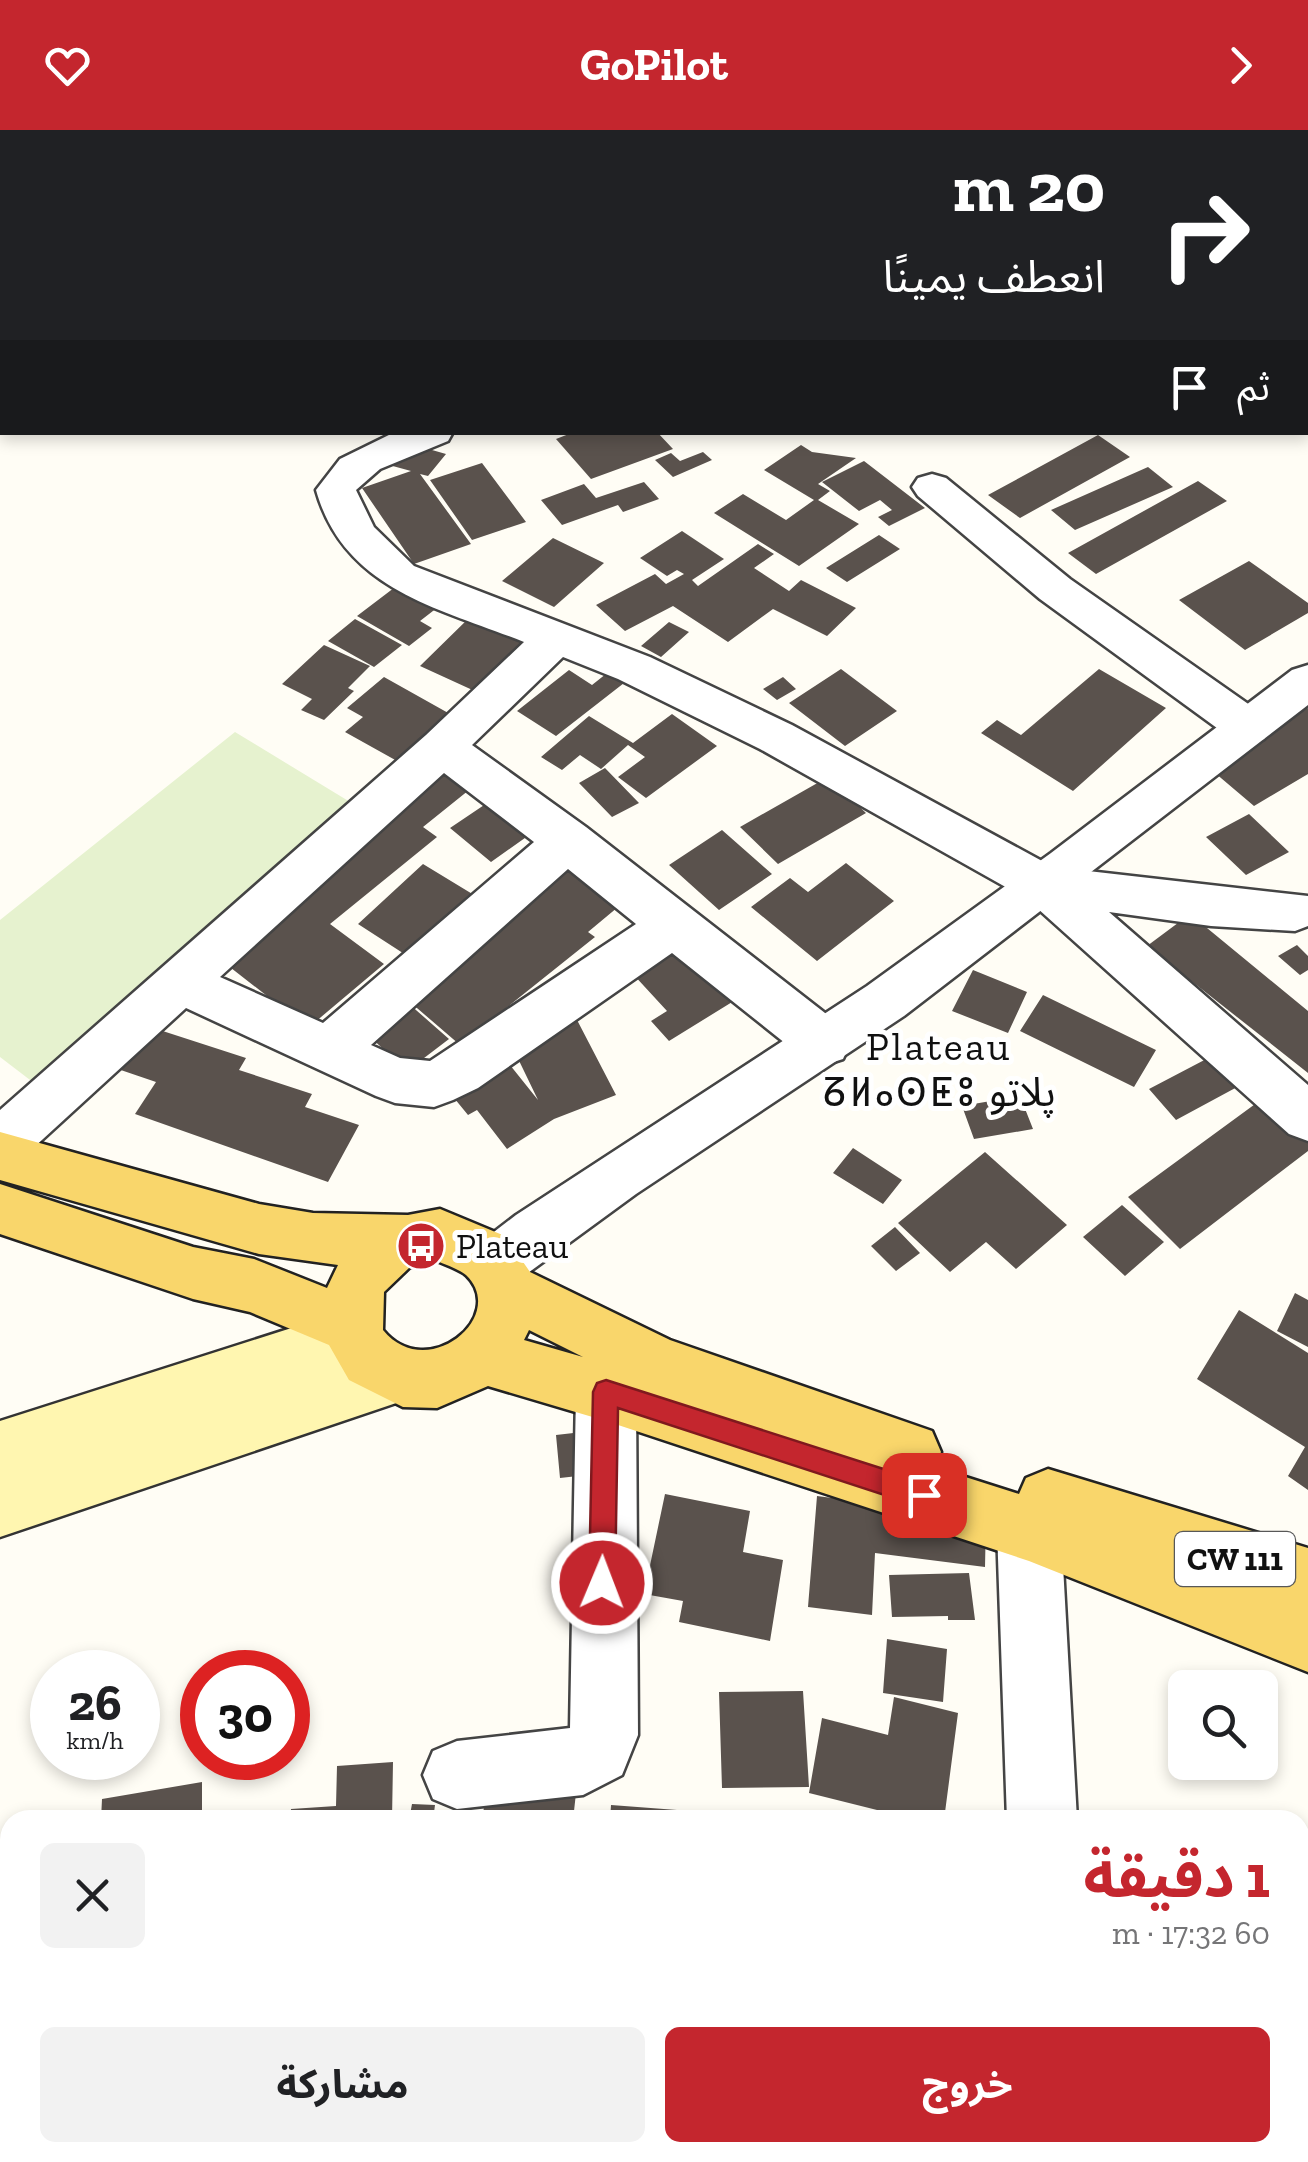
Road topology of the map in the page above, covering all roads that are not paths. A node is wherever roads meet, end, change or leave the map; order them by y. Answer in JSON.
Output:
{"nodes":[{"id":1,"x":426,"y":435,"type":"edge"},
{"id":2,"x":932,"y":488,"type":"dead end"},
{"id":3,"x":556,"y":638,"type":"junction"},
{"id":4,"x":1308,"y":681,"type":"edge"},
{"id":5,"x":1248,"y":727,"type":"junction"},
{"id":6,"x":442,"y":747,"type":"junction"},
{"id":7,"x":570,"y":840,"type":"junction"},
{"id":8,"x":1044,"y":884,"type":"junction"},
{"id":9,"x":1304,"y":912,"type":"edge"},
{"id":10,"x":671,"y":927,"type":"junction"},
{"id":11,"x":179,"y":982,"type":"junction"},
{"id":12,"x":824,"y":1043,"type":"junction"},
{"id":13,"x":330,"y":1050,"type":"junction"},
{"id":14,"x":1308,"y":1118,"type":"edge"},
{"id":15,"x":0,"y":1144,"type":"edge"},
{"id":16,"x":0,"y":1156,"type":"edge"},
{"id":17,"x":0,"y":1209,"type":"edge"},
{"id":18,"x":406,"y":1240,"type":"junction"},
{"id":19,"x":503,"y":1277,"type":"junction"},
{"id":20,"x":367,"y":1346,"type":"junction"},
{"id":21,"x":483,"y":1358,"type":"junction"},
{"id":22,"x":606,"y":1392,"type":"junction"},
{"id":23,"x":0,"y":1451,"type":"edge"},
{"id":24,"x":0,"y":1506,"type":"edge"},
{"id":25,"x":1030,"y":1530,"type":"junction"},
{"id":26,"x":1308,"y":1580,"type":"edge"},
{"id":27,"x":1308,"y":1639,"type":"edge"},
{"id":28,"x":458,"y":1775,"type":"dead end"},
{"id":29,"x":1042,"y":1810,"type":"edge"}],
"edges":[{"from":1,"to":3,"type":"street"},
{"from":2,"to":5,"type":"street"},
{"from":3,"to":6,"type":"street"},
{"from":3,"to":8,"type":"street"},
{"from":4,"to":5,"type":"street"},
{"from":5,"to":8,"type":"street"},
{"from":6,"to":7,"type":"street"},
{"from":6,"to":11,"type":"street"},
{"from":7,"to":10,"type":"street"},
{"from":7,"to":13,"type":"street"},
{"from":8,"to":9,"type":"street"},
{"from":8,"to":12,"type":"street"},
{"from":8,"to":14,"type":"street"},
{"from":10,"to":12,"type":"street"},
{"from":10,"to":13,"type":"street"},
{"from":11,"to":13,"type":"street"},
{"from":11,"to":15,"type":"street"},
{"from":12,"to":19,"type":"street"},
{"from":16,"to":18,"type":"main road"},
{"from":17,"to":20,"type":"main road"},
{"from":18,"to":19,"type":"main road"},
{"from":18,"to":20,"type":"main road"},
{"from":19,"to":21,"type":"main road"},
{"from":19,"to":26,"type":"main road","number":"CW 111"},
{"from":20,"to":21,"type":"main road"},
{"from":20,"to":23,"type":"main road"},
{"from":20,"to":24,"type":"main road"},
{"from":21,"to":22,"type":"main road","number":"CW 111"},
{"from":22,"to":25,"type":"main road","number":"CW 111"},
{"from":22,"to":28,"type":"street"},
{"from":25,"to":27,"type":"main road","number":"CW 111"},
{"from":25,"to":29,"type":"street"}]}
